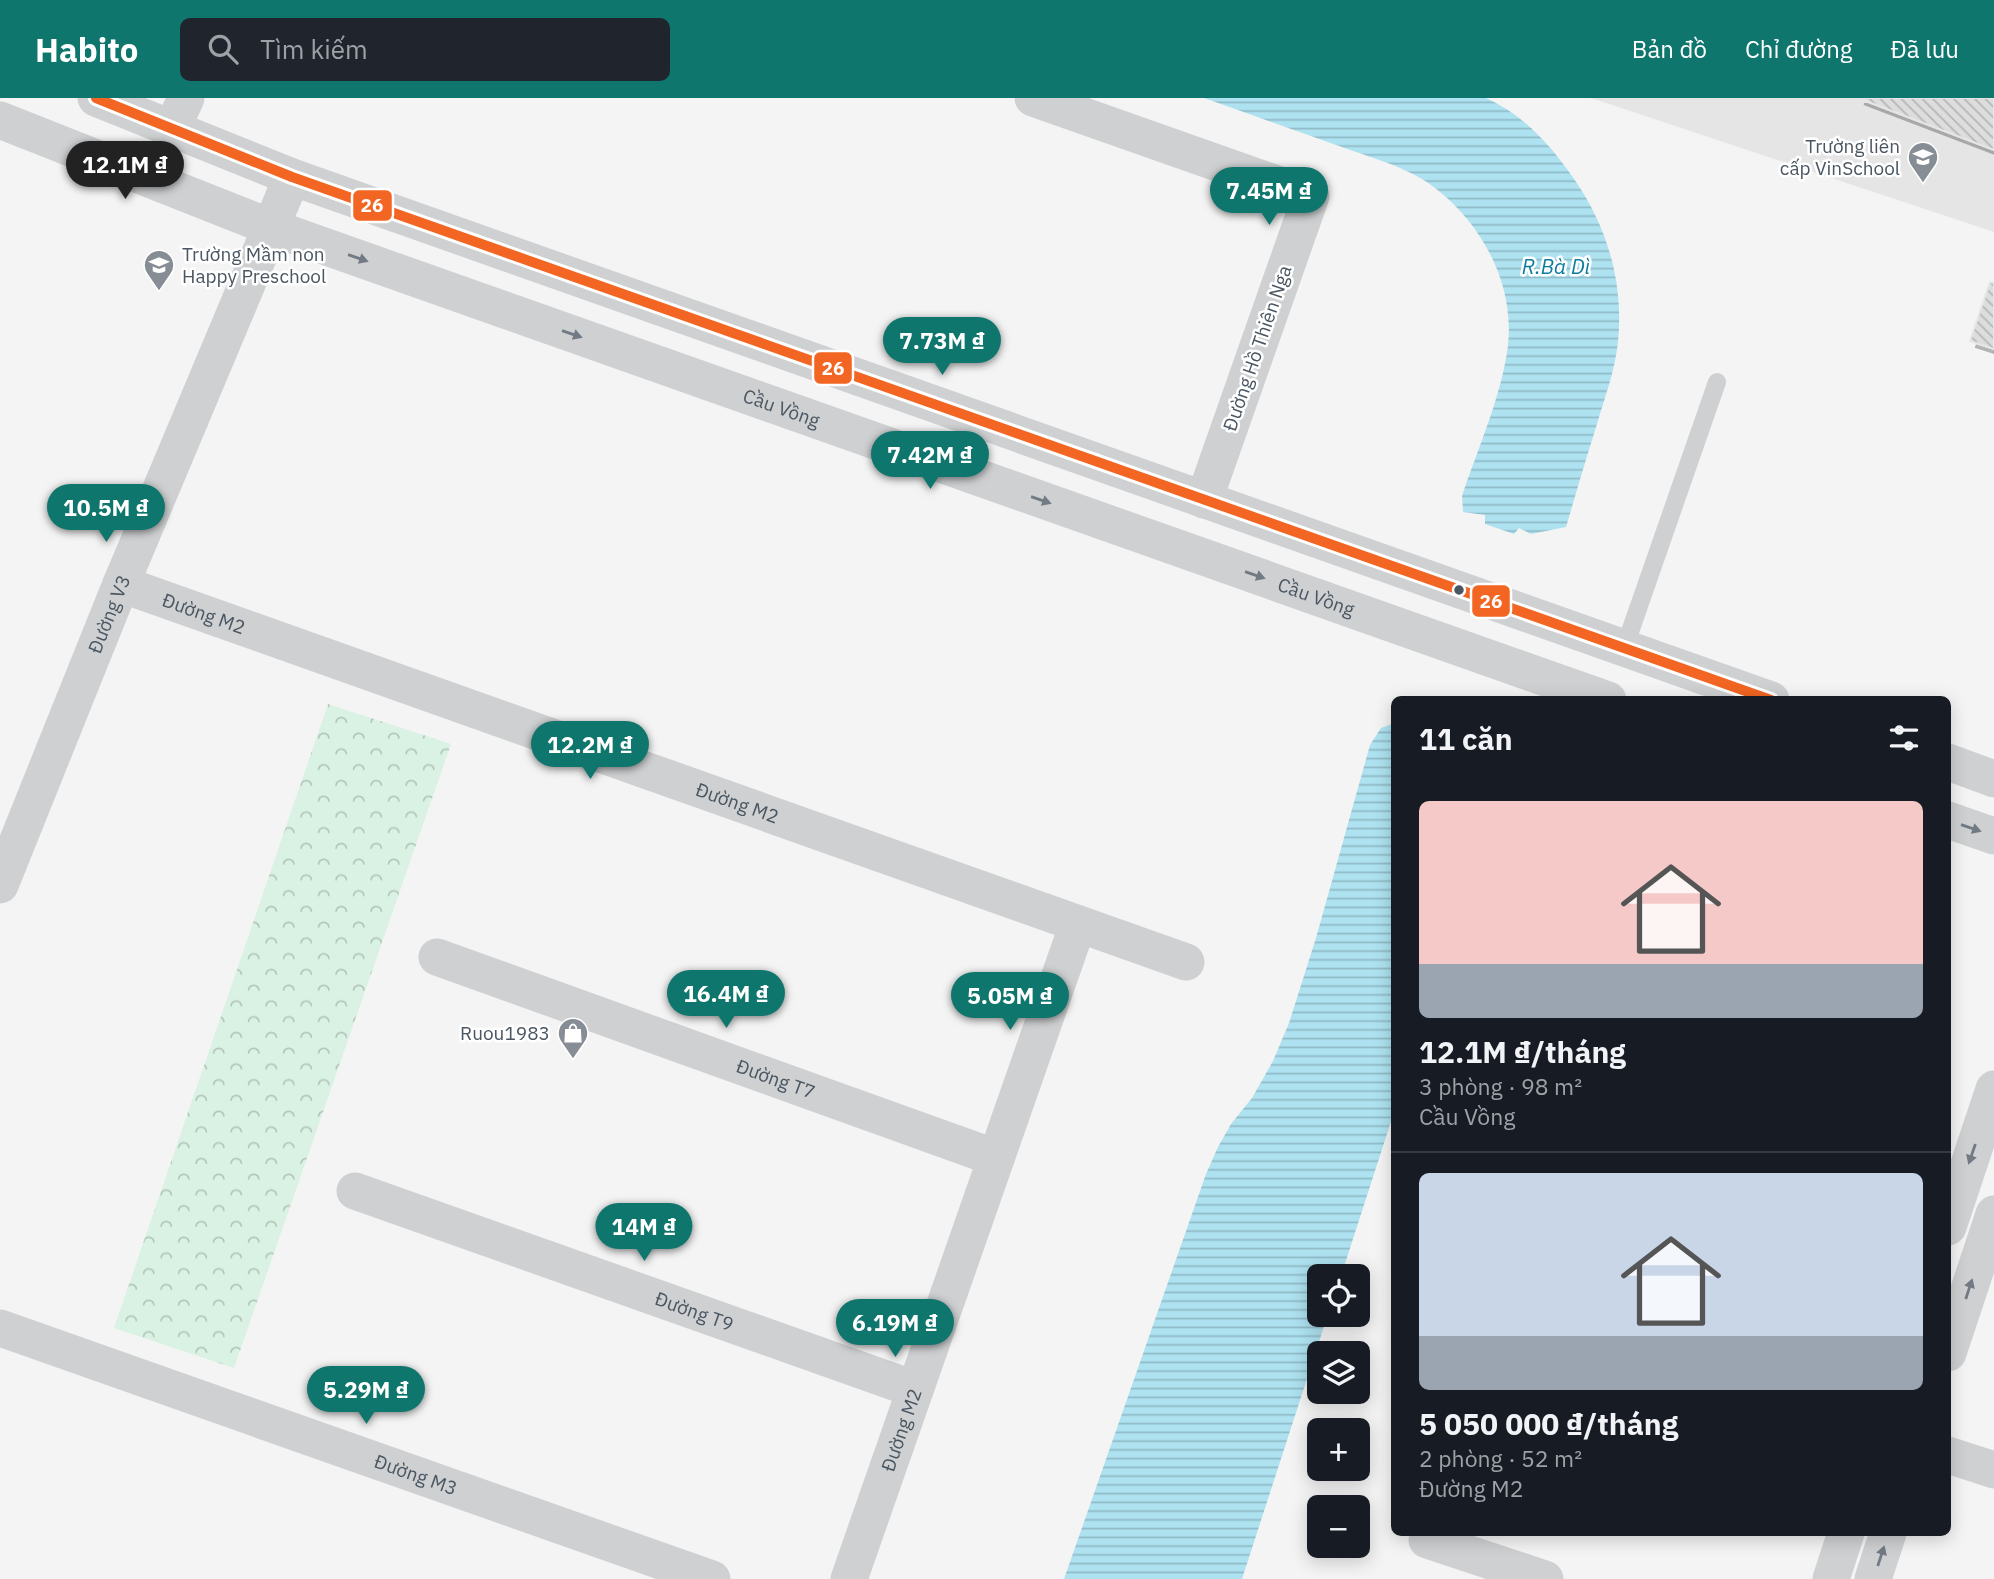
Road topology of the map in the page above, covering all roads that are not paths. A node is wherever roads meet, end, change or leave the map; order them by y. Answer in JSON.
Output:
{"nodes":[{"id":1,"x":96,"y":98,"type":"edge"},
{"id":2,"x":1033,"y":98,"type":"edge"},
{"id":3,"x":179,"y":114,"type":"edge"},
{"id":4,"x":0,"y":120,"type":"edge"},
{"id":5,"x":292,"y":177,"type":"junction"},
{"id":6,"x":270,"y":227,"type":"junction"},
{"id":7,"x":1717,"y":382,"type":"dead end"},
{"id":8,"x":1204,"y":500,"type":"junction"},
{"id":9,"x":121,"y":584,"type":"junction"},
{"id":10,"x":1624,"y":649,"type":"junction"},
{"id":11,"x":1597,"y":696,"type":"edge"},
{"id":12,"x":1759,"y":696,"type":"edge"},
{"id":13,"x":1951,"y":763,"type":"edge"},
{"id":14,"x":1994,"y":779,"type":"edge"},
{"id":15,"x":1951,"y":821,"type":"edge"},
{"id":16,"x":1994,"y":836,"type":"edge"},
{"id":17,"x":0,"y":885,"type":"edge"},
{"id":18,"x":1078,"y":924,"type":"junction"},
{"id":19,"x":437,"y":957,"type":"dead end"},
{"id":20,"x":1186,"y":962,"type":"dead end"},
{"id":21,"x":1994,"y":1089,"type":"edge"},
{"id":22,"x":996,"y":1158,"type":"junction"},
{"id":23,"x":355,"y":1191,"type":"dead end"},
{"id":24,"x":1951,"y":1205,"type":"edge"},
{"id":25,"x":1994,"y":1207,"type":"edge"},
{"id":26,"x":1994,"y":1213,"type":"edge"},
{"id":27,"x":0,"y":1328,"type":"edge"},
{"id":28,"x":1951,"y":1344,"type":"edge"},
{"id":29,"x":914,"y":1389,"type":"junction"},
{"id":30,"x":1951,"y":1456,"type":"edge"},
{"id":31,"x":1994,"y":1470,"type":"edge"},
{"id":32,"x":1845,"y":1536,"type":"edge"},
{"id":33,"x":1887,"y":1536,"type":"edge"},
{"id":34,"x":1427,"y":1540,"type":"dead end"},
{"id":35,"x":712,"y":1579,"type":"edge"},
{"id":36,"x":849,"y":1579,"type":"edge"},
{"id":37,"x":1545,"y":1579,"type":"edge"},
{"id":38,"x":1831,"y":1579,"type":"edge"},
{"id":39,"x":1873,"y":1579,"type":"edge"}],
"edges":[{"from":1,"to":3,"type":"street"},
{"from":2,"to":8,"type":"street","name":"Đường Hồ Thiên Nga"},
{"from":3,"to":5,"type":"street"},
{"from":4,"to":6,"type":"street","name":"Cầu Vồng"},
{"from":5,"to":6,"type":"street","name":"Đường V3"},
{"from":5,"to":8,"type":"street"},
{"from":6,"to":9,"type":"street","name":"Đường V3"},
{"from":6,"to":11,"type":"street","name":"Cầu Vồng","one_way":true},
{"from":7,"to":10,"type":"lane"},
{"from":8,"to":10,"type":"street"},
{"from":9,"to":17,"type":"street","name":"Đường V3"},
{"from":9,"to":18,"type":"street","name":"Đường M2"},
{"from":10,"to":12,"type":"street"},
{"from":13,"to":14,"type":"street"},
{"from":15,"to":16,"type":"street","one_way":true},
{"from":18,"to":20,"type":"street","name":"Đường M2"},
{"from":18,"to":22,"type":"street","name":"Đường M2"},
{"from":19,"to":22,"type":"street","name":"Đường T7"},
{"from":21,"to":24,"type":"street","one_way":true},
{"from":22,"to":29,"type":"street","name":"Đường M2"},
{"from":23,"to":29,"type":"street","name":"Đường T9"},
{"from":24,"to":25,"type":"street"},
{"from":28,"to":26,"type":"street","one_way":true},
{"from":27,"to":35,"type":"street","name":"Đường M3"},
{"from":29,"to":36,"type":"street","name":"Đường M2"},
{"from":30,"to":31,"type":"street"},
{"from":32,"to":38,"type":"street"},
{"from":39,"to":33,"type":"street","one_way":true},
{"from":34,"to":37,"type":"street"}]}
